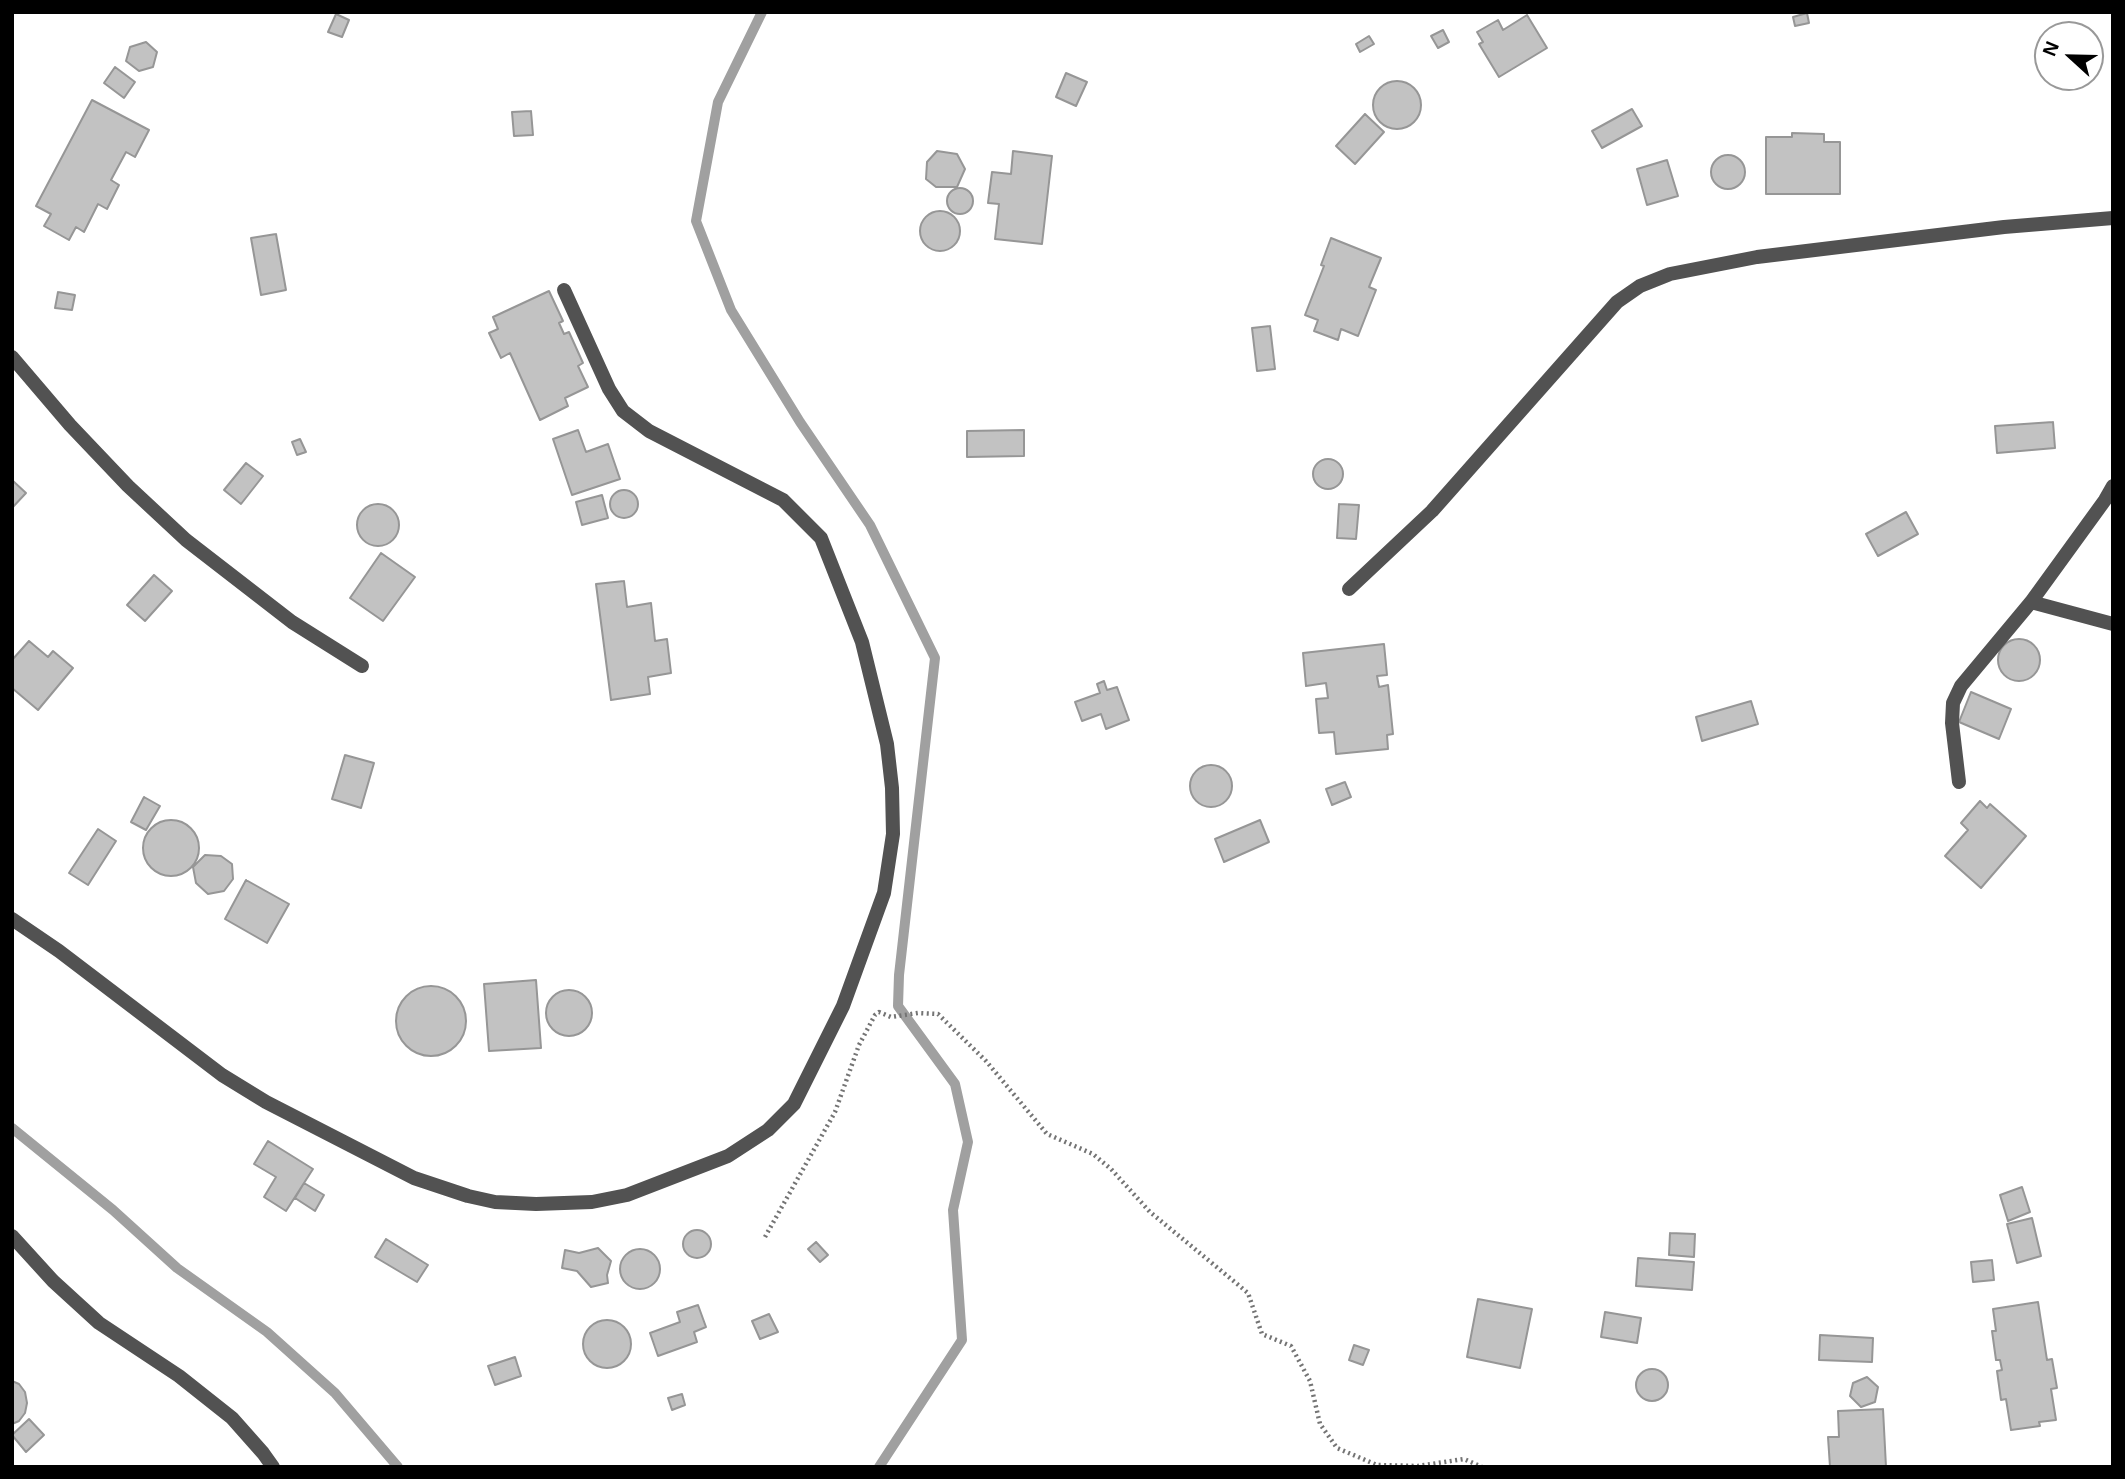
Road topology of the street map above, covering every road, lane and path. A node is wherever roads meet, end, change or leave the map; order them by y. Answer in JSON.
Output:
{"nodes":[{"id":1,"x":2113,"y":218,"type":"edge"},
{"id":2,"x":564,"y":290,"type":"dead end"},
{"id":3,"x":12,"y":357,"type":"edge"},
{"id":4,"x":2113,"y":486,"type":"edge"},
{"id":5,"x":1349,"y":589,"type":"dead end"},
{"id":6,"x":2031,"y":602,"type":"junction"},
{"id":7,"x":2113,"y":624,"type":"edge"},
{"id":8,"x":362,"y":666,"type":"dead end"},
{"id":9,"x":1959,"y":782,"type":"dead end"},
{"id":10,"x":12,"y":919,"type":"edge"},
{"id":11,"x":12,"y":1236,"type":"edge"},
{"id":12,"x":765,"y":1237,"type":"dead end"},
{"id":13,"x":272,"y":1467,"type":"edge"},
{"id":14,"x":1482,"y":1467,"type":"edge"}],
"edges":[{"from":1,"to":5,"type":"street"},
{"from":2,"to":10,"type":"street"},
{"from":3,"to":8,"type":"street"},
{"from":4,"to":6,"type":"street"},
{"from":6,"to":7,"type":"street"},
{"from":6,"to":9,"type":"street"},
{"from":11,"to":13,"type":"street"},
{"from":12,"to":14,"type":"path"}]}
